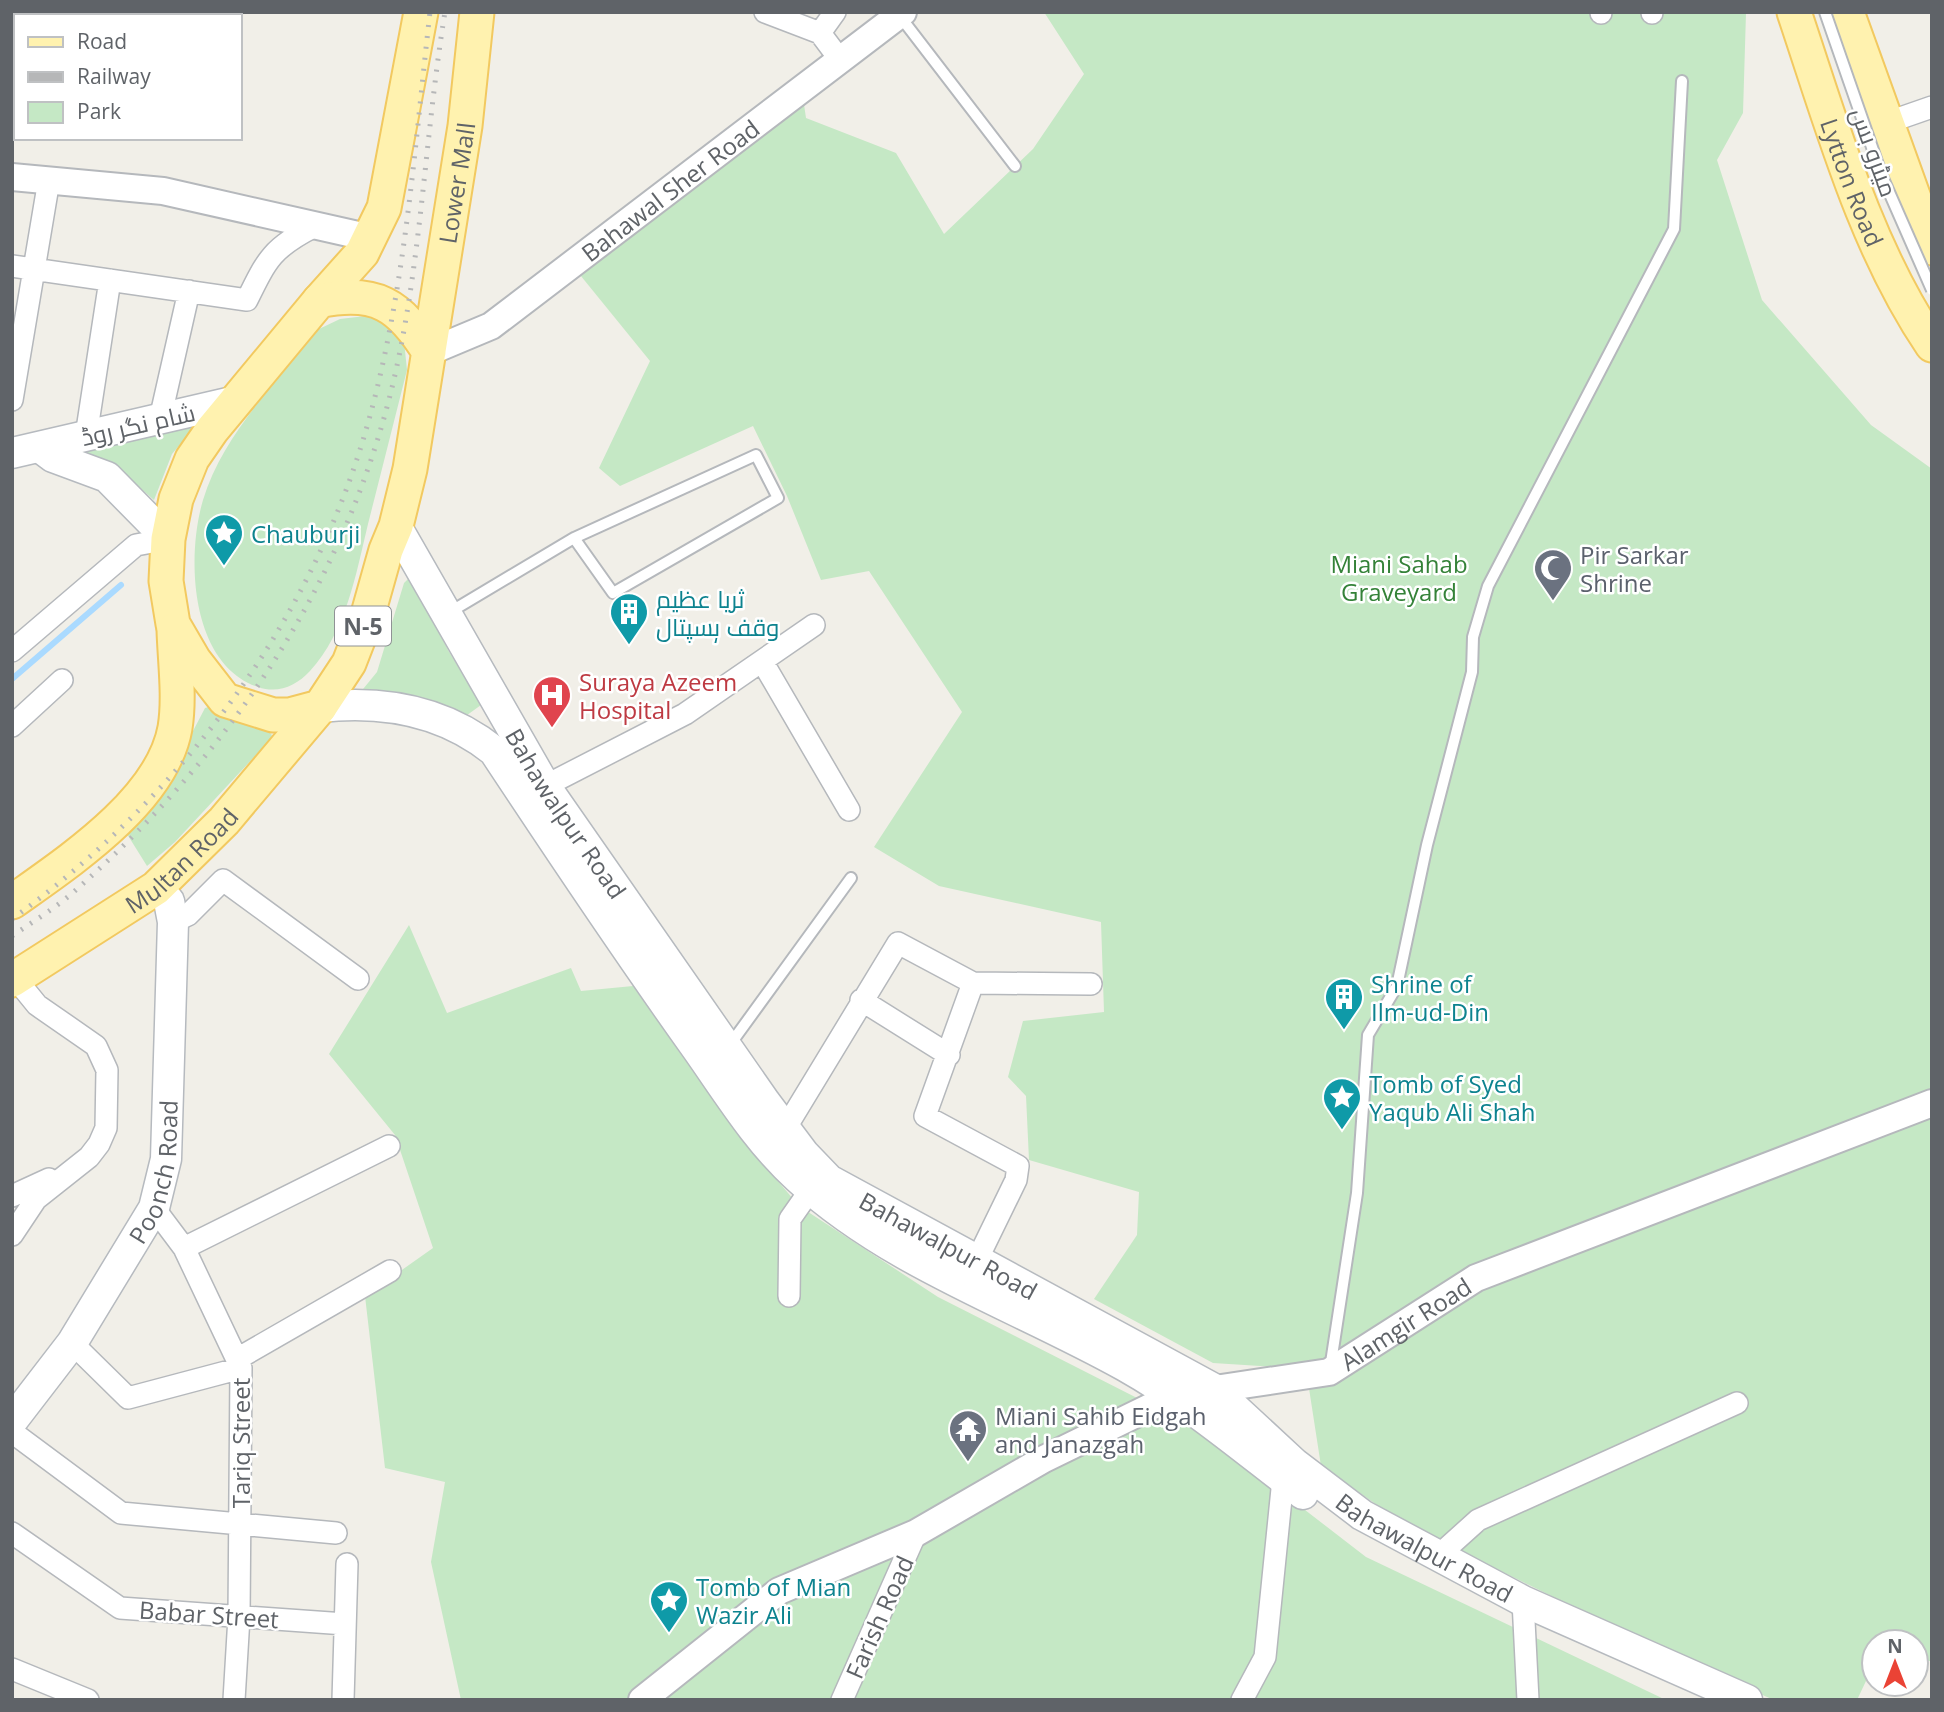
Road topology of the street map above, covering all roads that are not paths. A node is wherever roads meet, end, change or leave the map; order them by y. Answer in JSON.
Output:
{"nodes":[{"id":1,"x":421,"y":12,"type":"edge"},
{"id":2,"x":477,"y":12,"type":"edge"},
{"id":3,"x":765,"y":12,"type":"edge"},
{"id":4,"x":835,"y":12,"type":"edge"},
{"id":5,"x":1794,"y":12,"type":"edge"},
{"id":6,"x":1825,"y":12,"type":"edge"},
{"id":7,"x":1847,"y":12,"type":"edge"},
{"id":8,"x":901,"y":14,"type":"edge"},
{"id":9,"x":820,"y":33,"type":"junction"},
{"id":10,"x":841,"y":61,"type":"junction"},
{"id":11,"x":1682,"y":81,"type":"dead end"},
{"id":12,"x":1932,"y":107,"type":"edge"},
{"id":13,"x":1886,"y":123,"type":"junction"},
{"id":14,"x":1015,"y":166,"type":"dead end"},
{"id":15,"x":12,"y":177,"type":"edge"},
{"id":16,"x":49,"y":180,"type":"junction"},
{"id":17,"x":1921,"y":188,"type":"edge"},
{"id":18,"x":315,"y":226,"type":"junction"},
{"id":19,"x":371,"y":238,"type":"junction"},
{"id":20,"x":1928,"y":239,"type":"edge"},
{"id":21,"x":1877,"y":246,"type":"junction"},
{"id":22,"x":12,"y":266,"type":"edge"},
{"id":23,"x":34,"y":269,"type":"junction"},
{"id":24,"x":110,"y":280,"type":"junction"},
{"id":25,"x":1932,"y":290,"type":"edge"},
{"id":26,"x":189,"y":291,"type":"junction"},
{"id":27,"x":319,"y":301,"type":"junction"},
{"id":28,"x":1932,"y":345,"type":"edge"},
{"id":29,"x":429,"y":352,"type":"junction"},
{"id":30,"x":12,"y":400,"type":"edge"},
{"id":31,"x":236,"y":401,"type":"junction"},
{"id":32,"x":160,"y":419,"type":"junction"},
{"id":33,"x":86,"y":436,"type":"junction"},
{"id":34,"x":27,"y":450,"type":"edge"},
{"id":35,"x":396,"y":526,"type":"junction"},
{"id":36,"x":575,"y":538,"type":"junction"},
{"id":37,"x":168,"y":539,"type":"junction"},
{"id":38,"x":447,"y":614,"type":"junction"},
{"id":39,"x":173,"y":624,"type":"junction"},
{"id":40,"x":814,"y":625,"type":"dead end"},
{"id":41,"x":12,"y":651,"type":"edge"},
{"id":42,"x":762,"y":661,"type":"junction"},
{"id":43,"x":62,"y":680,"type":"dead end"},
{"id":44,"x":320,"y":707,"type":"junction"},
{"id":45,"x":12,"y":726,"type":"edge"},
{"id":46,"x":545,"y":786,"type":"junction"},
{"id":47,"x":849,"y":810,"type":"dead end"},
{"id":48,"x":851,"y":878,"type":"dead end"},
{"id":49,"x":156,"y":888,"type":"junction"},
{"id":50,"x":12,"y":902,"type":"edge"},
{"id":51,"x":173,"y":922,"type":"junction"},
{"id":52,"x":13,"y":979,"type":"edge"},
{"id":53,"x":358,"y":979,"type":"dead end"},
{"id":54,"x":973,"y":983,"type":"junction"},
{"id":55,"x":1091,"y":984,"type":"dead end"},
{"id":56,"x":861,"y":1000,"type":"junction"},
{"id":57,"x":727,"y":1048,"type":"junction"},
{"id":58,"x":949,"y":1055,"type":"junction"},
{"id":59,"x":1932,"y":1103,"type":"edge"},
{"id":60,"x":785,"y":1129,"type":"junction"},
{"id":61,"x":389,"y":1146,"type":"dead end"},
{"id":62,"x":73,"y":1168,"type":"junction"},
{"id":63,"x":811,"y":1189,"type":"junction"},
{"id":64,"x":12,"y":1196,"type":"edge"},
{"id":65,"x":154,"y":1208,"type":"junction"},
{"id":66,"x":12,"y":1235,"type":"edge"},
{"id":67,"x":184,"y":1248,"type":"junction"},
{"id":68,"x":977,"y":1260,"type":"junction"},
{"id":69,"x":390,"y":1271,"type":"dead end"},
{"id":70,"x":789,"y":1296,"type":"dead end"},
{"id":71,"x":72,"y":1343,"type":"junction"},
{"id":72,"x":239,"y":1364,"type":"junction"},
{"id":73,"x":1329,"y":1372,"type":"junction"},
{"id":74,"x":1214,"y":1390,"type":"junction"},
{"id":75,"x":1175,"y":1395,"type":"junction"},
{"id":76,"x":1737,"y":1403,"type":"dead end"},
{"id":77,"x":12,"y":1421,"type":"edge"},
{"id":78,"x":12,"y":1432,"type":"edge"},
{"id":79,"x":1283,"y":1479,"type":"junction"},
{"id":80,"x":241,"y":1524,"type":"junction"},
{"id":81,"x":12,"y":1533,"type":"edge"},
{"id":82,"x":336,"y":1533,"type":"dead end"},
{"id":83,"x":916,"y":1534,"type":"junction"},
{"id":84,"x":1438,"y":1556,"type":"junction"},
{"id":85,"x":347,"y":1564,"type":"dead end"},
{"id":86,"x":1523,"y":1610,"type":"junction"},
{"id":87,"x":239,"y":1616,"type":"junction"},
{"id":88,"x":345,"y":1624,"type":"junction"},
{"id":89,"x":12,"y":1669,"type":"edge"},
{"id":90,"x":88,"y":1700,"type":"edge"},
{"id":91,"x":234,"y":1700,"type":"edge"},
{"id":92,"x":343,"y":1700,"type":"edge"},
{"id":93,"x":642,"y":1700,"type":"edge"},
{"id":94,"x":842,"y":1700,"type":"edge"},
{"id":95,"x":1242,"y":1700,"type":"edge"},
{"id":96,"x":1528,"y":1700,"type":"edge"},
{"id":97,"x":1700,"y":1700,"type":"edge"},
{"id":98,"x":1747,"y":1700,"type":"edge"}],
"edges":[{"from":1,"to":19,"type":"main road"},
{"from":2,"to":29,"type":"main road","name":"Lower Mall","number":"N-5"},
{"from":3,"to":9,"type":"street"},
{"from":4,"to":9,"type":"street"},
{"from":5,"to":21,"type":"main road","name":"Lytton Road"},
{"from":6,"to":25,"type":"lane","name":"میٹرو بس","bridge":true},
{"from":7,"to":13,"type":"main road","name":"Lytton Road"},
{"from":8,"to":10,"type":"street","name":"Bahawal Sher Road"},
{"from":8,"to":14,"type":"lane"},
{"from":9,"to":10,"type":"street"},
{"from":10,"to":29,"type":"street","name":"Bahawal Sher Road"},
{"from":11,"to":73,"type":"lane"},
{"from":12,"to":13,"type":"street"},
{"from":13,"to":17,"type":"main road","name":"Lytton Road"},
{"from":15,"to":16,"type":"street"},
{"from":16,"to":18,"type":"street"},
{"from":16,"to":23,"type":"street"},
{"from":17,"to":20,"type":"main road","name":"Lytton Road"},
{"from":18,"to":19,"type":"street"},
{"from":18,"to":26,"type":"street"},
{"from":19,"to":27,"type":"main road"},
{"from":20,"to":21,"type":"main road"},
{"from":21,"to":28,"type":"main road","name":"Lytton Road"},
{"from":22,"to":23,"type":"street"},
{"from":23,"to":24,"type":"street"},
{"from":23,"to":30,"type":"street"},
{"from":24,"to":26,"type":"street"},
{"from":24,"to":33,"type":"street"},
{"from":26,"to":32,"type":"street"},
{"from":27,"to":29,"type":"main road"},
{"from":27,"to":31,"type":"main road"},
{"from":29,"to":35,"type":"main road","number":"N-5"},
{"from":31,"to":32,"type":"main road","name":"شام نگر روڈ"},
{"from":31,"to":37,"type":"main road"},
{"from":32,"to":33,"type":"main road","name":"شام نگر روڈ"},
{"from":33,"to":34,"type":"main road","name":"شام نگر روڈ"},
{"from":34,"to":37,"type":"main road","name":"شام نگر روڈ"},
{"from":35,"to":38,"type":"main road","name":"Bahawalpur Road"},
{"from":35,"to":44,"type":"main road","number":"N-5"},
{"from":36,"to":36,"type":"lane"},
{"from":36,"to":38,"type":"lane"},
{"from":37,"to":39,"type":"main road"},
{"from":37,"to":41,"type":"street"},
{"from":38,"to":46,"type":"main road","name":"Bahawalpur Road"},
{"from":39,"to":44,"type":"main road"},
{"from":39,"to":50,"type":"main road"},
{"from":40,"to":42,"type":"street"},
{"from":42,"to":46,"type":"street"},
{"from":42,"to":47,"type":"street"},
{"from":43,"to":45,"type":"street"},
{"from":44,"to":49,"type":"main road","name":"Multan Road","number":"N-5"},
{"from":44,"to":63,"type":"main road","name":"Bahawalpur Road"},
{"from":46,"to":57,"type":"main road","name":"Bahawalpur Road"},
{"from":48,"to":57,"type":"lane"},
{"from":49,"to":51,"type":"main road","name":"Poonch Road"},
{"from":49,"to":52,"type":"main road","name":"Multan Road","number":"N-5"},
{"from":51,"to":53,"type":"street"},
{"from":51,"to":65,"type":"main road","name":"Poonch Road"},
{"from":52,"to":62,"type":"street"},
{"from":54,"to":55,"type":"street"},
{"from":54,"to":56,"type":"street"},
{"from":54,"to":58,"type":"street"},
{"from":56,"to":58,"type":"street"},
{"from":56,"to":60,"type":"street"},
{"from":57,"to":60,"type":"main road","name":"Bahawalpur Road"},
{"from":58,"to":68,"type":"street"},
{"from":59,"to":73,"type":"street","name":"Alamgir Road"},
{"from":60,"to":68,"type":"main road","name":"Bahawalpur Road"},
{"from":61,"to":67,"type":"street"},
{"from":62,"to":64,"type":"street"},
{"from":62,"to":66,"type":"street"},
{"from":63,"to":70,"type":"street"},
{"from":63,"to":75,"type":"main road","name":"Bahawalpur Road"},
{"from":65,"to":67,"type":"street","name":"Tariq Street"},
{"from":65,"to":71,"type":"main road","name":"Poonch Road"},
{"from":67,"to":72,"type":"street","name":"Tariq Street"},
{"from":68,"to":74,"type":"main road","name":"Bahawalpur Road"},
{"from":69,"to":72,"type":"street"},
{"from":71,"to":72,"type":"street"},
{"from":71,"to":77,"type":"main road","name":"Poonch Road"},
{"from":72,"to":80,"type":"street","name":"Tariq Street"},
{"from":73,"to":74,"type":"street","name":"Alamgir Road"},
{"from":74,"to":75,"type":"street","name":"Alamgir Road"},
{"from":74,"to":84,"type":"main road","name":"Bahawalpur Road"},
{"from":75,"to":79,"type":"main road","name":"Bahawalpur Road"},
{"from":75,"to":83,"type":"street","name":"Alamgir Road"},
{"from":76,"to":84,"type":"street"},
{"from":78,"to":80,"type":"street"},
{"from":79,"to":86,"type":"main road","name":"Bahawalpur Road"},
{"from":79,"to":95,"type":"street"},
{"from":80,"to":82,"type":"street"},
{"from":80,"to":87,"type":"street","name":"Tariq Street"},
{"from":81,"to":87,"type":"street","name":"Babar Street"},
{"from":83,"to":93,"type":"street","name":"Alamgir Road"},
{"from":83,"to":94,"type":"street","name":"Farish Road"},
{"from":84,"to":86,"type":"main road","name":"Bahawalpur Road"},
{"from":85,"to":88,"type":"street"},
{"from":86,"to":96,"type":"street"},
{"from":86,"to":97,"type":"main road","name":"Bahawalpur Road"},
{"from":86,"to":98,"type":"main road","name":"Bahawalpur Road"},
{"from":87,"to":88,"type":"street","name":"Babar Street"},
{"from":87,"to":91,"type":"street","name":"Tariq Street"},
{"from":88,"to":92,"type":"street"},
{"from":89,"to":90,"type":"street"}]}
